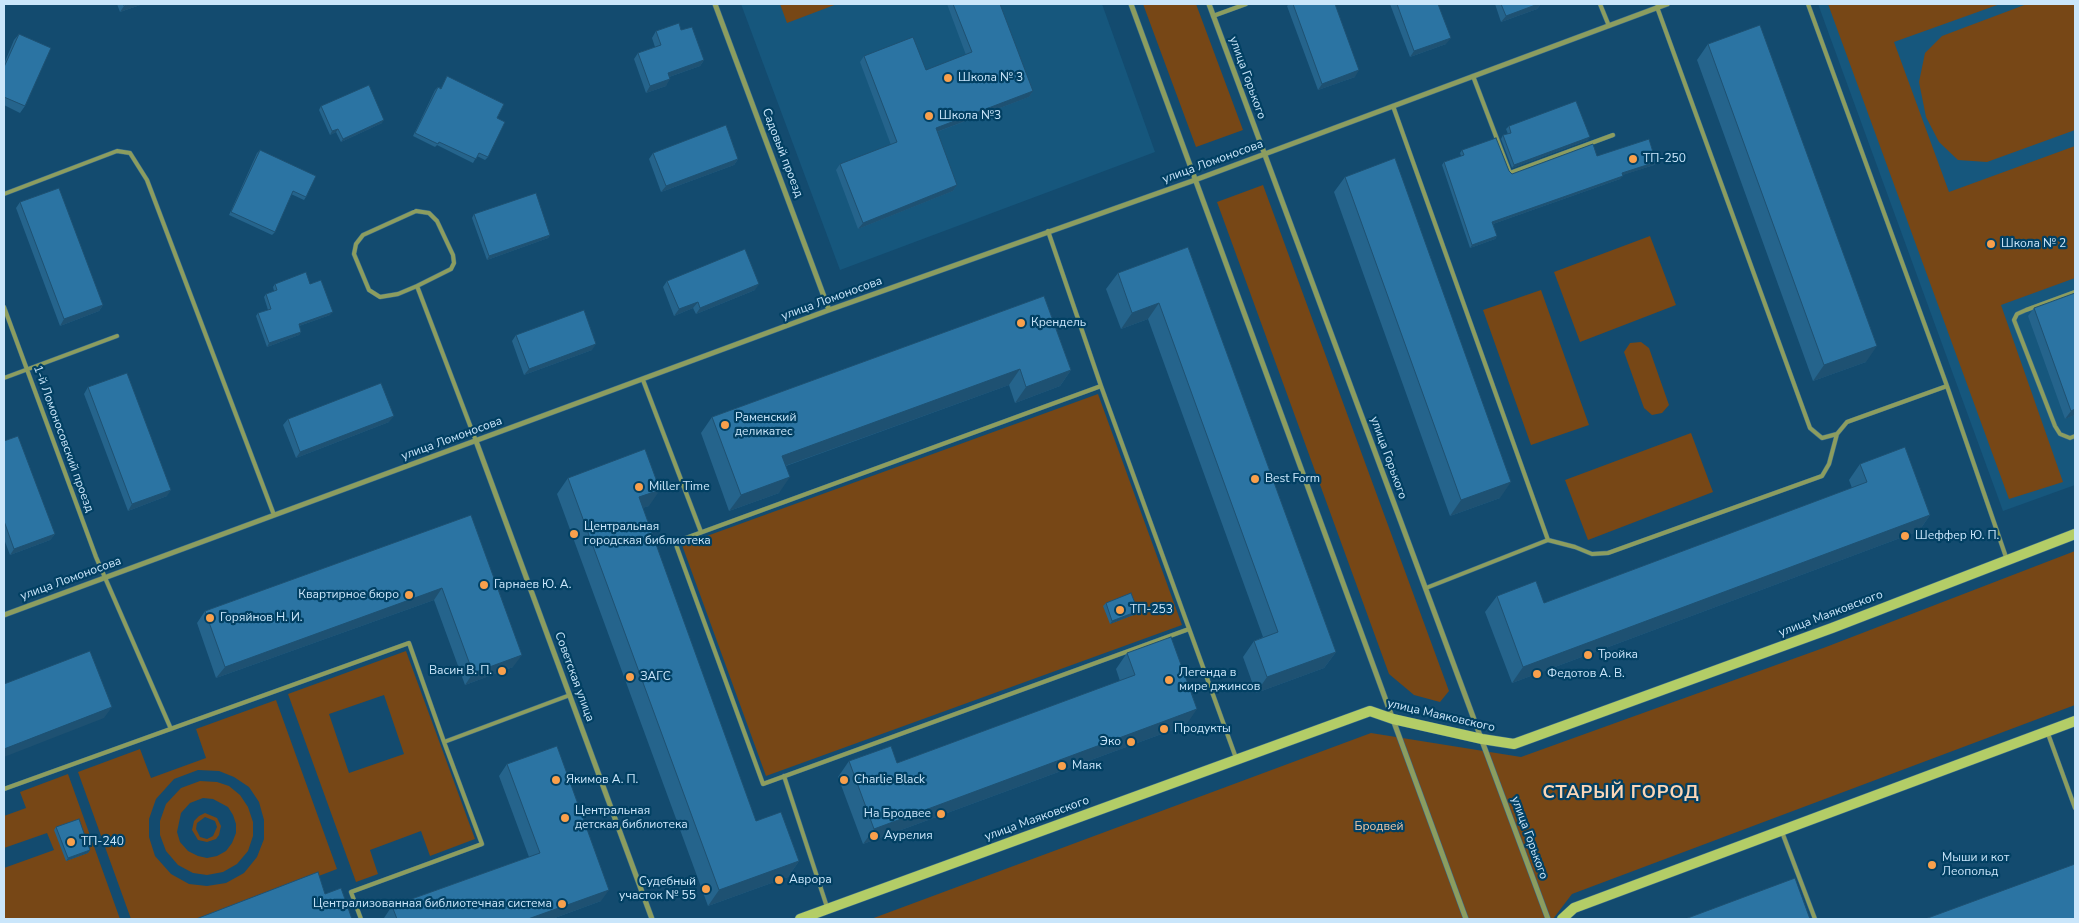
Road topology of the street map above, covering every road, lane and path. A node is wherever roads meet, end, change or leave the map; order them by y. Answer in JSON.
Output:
{"nodes":[{"id":1,"x":715,"y":4,"type":"edge"},
{"id":2,"x":1131,"y":4,"type":"edge"},
{"id":3,"x":1209,"y":4,"type":"edge"},
{"id":4,"x":1246,"y":4,"type":"edge"},
{"id":5,"x":1600,"y":4,"type":"edge"},
{"id":6,"x":1667,"y":4,"type":"edge"},
{"id":7,"x":1808,"y":4,"type":"edge"},
{"id":8,"x":1657,"y":7,"type":"junction"},
{"id":9,"x":1213,"y":16,"type":"junction"},
{"id":10,"x":1609,"y":26,"type":"junction"},
{"id":11,"x":1473,"y":76,"type":"junction"},
{"id":12,"x":1393,"y":106,"type":"junction"},
{"id":13,"x":1613,"y":135,"type":"dead end"},
{"id":14,"x":1264,"y":154,"type":"junction"},
{"id":15,"x":1195,"y":180,"type":"junction"},
{"id":16,"x":4,"y":194,"type":"edge"},
{"id":17,"x":1048,"y":230,"type":"junction"},
{"id":18,"x":417,"y":286,"type":"junction"},
{"id":19,"x":2075,"y":292,"type":"edge"},
{"id":20,"x":4,"y":307,"type":"edge"},
{"id":21,"x":829,"y":310,"type":"junction"},
{"id":22,"x":118,"y":336,"type":"dead end"},
{"id":23,"x":27,"y":370,"type":"junction"},
{"id":24,"x":4,"y":378,"type":"edge"},
{"id":25,"x":643,"y":380,"type":"junction"},
{"id":26,"x":1101,"y":386,"type":"junction"},
{"id":27,"x":1947,"y":386,"type":"junction"},
{"id":28,"x":1837,"y":434,"type":"junction"},
{"id":29,"x":2075,"y":436,"type":"edge"},
{"id":30,"x":476,"y":441,"type":"junction"},
{"id":31,"x":274,"y":515,"type":"junction"},
{"id":32,"x":701,"y":532,"type":"junction"},
{"id":33,"x":2075,"y":534,"type":"edge"},
{"id":34,"x":1548,"y":540,"type":"junction"},
{"id":35,"x":2007,"y":560,"type":"junction"},
{"id":36,"x":105,"y":577,"type":"junction"},
{"id":37,"x":1426,"y":588,"type":"junction"},
{"id":38,"x":4,"y":615,"type":"edge"},
{"id":39,"x":1189,"y":629,"type":"junction"},
{"id":40,"x":570,"y":695,"type":"junction"},
{"id":41,"x":1393,"y":720,"type":"junction"},
{"id":42,"x":2075,"y":721,"type":"edge"},
{"id":43,"x":171,"y":729,"type":"junction"},
{"id":44,"x":2047,"y":731,"type":"junction"},
{"id":45,"x":1482,"y":739,"type":"junction"},
{"id":46,"x":444,"y":742,"type":"junction"},
{"id":47,"x":1236,"y":760,"type":"junction"},
{"id":48,"x":784,"y":776,"type":"junction"},
{"id":49,"x":4,"y":789,"type":"edge"},
{"id":50,"x":2075,"y":808,"type":"edge"},
{"id":51,"x":1782,"y":830,"type":"junction"},
{"id":52,"x":828,"y":909,"type":"junction"},
{"id":53,"x":361,"y":919,"type":"edge"},
{"id":54,"x":652,"y":919,"type":"edge"},
{"id":55,"x":800,"y":919,"type":"edge"},
{"id":56,"x":1466,"y":919,"type":"edge"},
{"id":57,"x":1548,"y":919,"type":"edge"},
{"id":58,"x":1562,"y":919,"type":"edge"},
{"id":59,"x":1815,"y":919,"type":"edge"}],
"edges":[{"from":1,"to":21,"type":"street","name":"Садовый проезд"},
{"from":2,"to":15,"type":"street"},
{"from":3,"to":9,"type":"street","name":"улица Горького"},
{"from":4,"to":9,"type":"lane"},
{"from":5,"to":10,"type":"lane"},
{"from":6,"to":8,"type":"street","name":"улица Ломоносова"},
{"from":7,"to":27,"type":"lane"},
{"from":8,"to":10,"type":"street","name":"улица Ломоносова"},
{"from":8,"to":28,"type":"lane"},
{"from":9,"to":14,"type":"street","name":"улица Горького"},
{"from":10,"to":11,"type":"street","name":"улица Ломоносова"},
{"from":11,"to":12,"type":"street","name":"улица Ломоносова"},
{"from":11,"to":13,"type":"lane"},
{"from":12,"to":14,"type":"street","name":"улица Ломоносова"},
{"from":12,"to":34,"type":"lane"},
{"from":14,"to":15,"type":"street","name":"улица Ломоносова"},
{"from":14,"to":37,"type":"street","name":"улица Горького"},
{"from":15,"to":17,"type":"street","name":"улица Ломоносова"},
{"from":15,"to":41,"type":"street"},
{"from":16,"to":31,"type":"lane"},
{"from":17,"to":21,"type":"street","name":"улица Ломоносова"},
{"from":17,"to":26,"type":"lane"},
{"from":18,"to":18,"type":"lane"},
{"from":18,"to":30,"type":"lane"},
{"from":19,"to":29,"type":"lane"},
{"from":20,"to":23,"type":"lane","name":"1-й Ломоносовский проезд"},
{"from":21,"to":25,"type":"street","name":"улица Ломоносова"},
{"from":22,"to":23,"type":"lane"},
{"from":23,"to":24,"type":"lane"},
{"from":23,"to":36,"type":"lane","name":"1-й Ломоносовский проезд"},
{"from":25,"to":30,"type":"street","name":"улица Ломоносова"},
{"from":25,"to":32,"type":"lane"},
{"from":26,"to":32,"type":"lane"},
{"from":26,"to":39,"type":"lane"},
{"from":27,"to":28,"type":"lane"},
{"from":27,"to":35,"type":"lane"},
{"from":28,"to":34,"type":"lane"},
{"from":30,"to":31,"type":"street","name":"улица Ломоносова"},
{"from":30,"to":40,"type":"street","name":"Советская улица"},
{"from":31,"to":36,"type":"street","name":"улица Ломоносова"},
{"from":32,"to":48,"type":"lane"},
{"from":33,"to":35,"type":"street","name":"улица Маяковского"},
{"from":34,"to":37,"type":"lane"},
{"from":35,"to":45,"type":"street","name":"улица Маяковского"},
{"from":36,"to":38,"type":"street","name":"улица Ломоносова"},
{"from":36,"to":43,"type":"lane","name":"1-й Ломоносовский проезд"},
{"from":37,"to":45,"type":"street","name":"улица Горького"},
{"from":39,"to":47,"type":"lane"},
{"from":39,"to":48,"type":"lane"},
{"from":40,"to":46,"type":"lane"},
{"from":40,"to":54,"type":"street","name":"Советская улица"},
{"from":41,"to":45,"type":"street","name":"улица Маяковского"},
{"from":41,"to":47,"type":"street","name":"улица Маяковского"},
{"from":41,"to":56,"type":"street"},
{"from":42,"to":44,"type":"street"},
{"from":43,"to":46,"type":"lane"},
{"from":43,"to":49,"type":"lane"},
{"from":44,"to":50,"type":"lane"},
{"from":44,"to":51,"type":"street"},
{"from":45,"to":57,"type":"street","name":"улица Горького"},
{"from":46,"to":53,"type":"lane"},
{"from":47,"to":52,"type":"street","name":"улица Маяковского"},
{"from":48,"to":52,"type":"lane"},
{"from":51,"to":58,"type":"street"},
{"from":51,"to":59,"type":"lane"},
{"from":52,"to":55,"type":"street","name":"улица Маяковского"}]}
